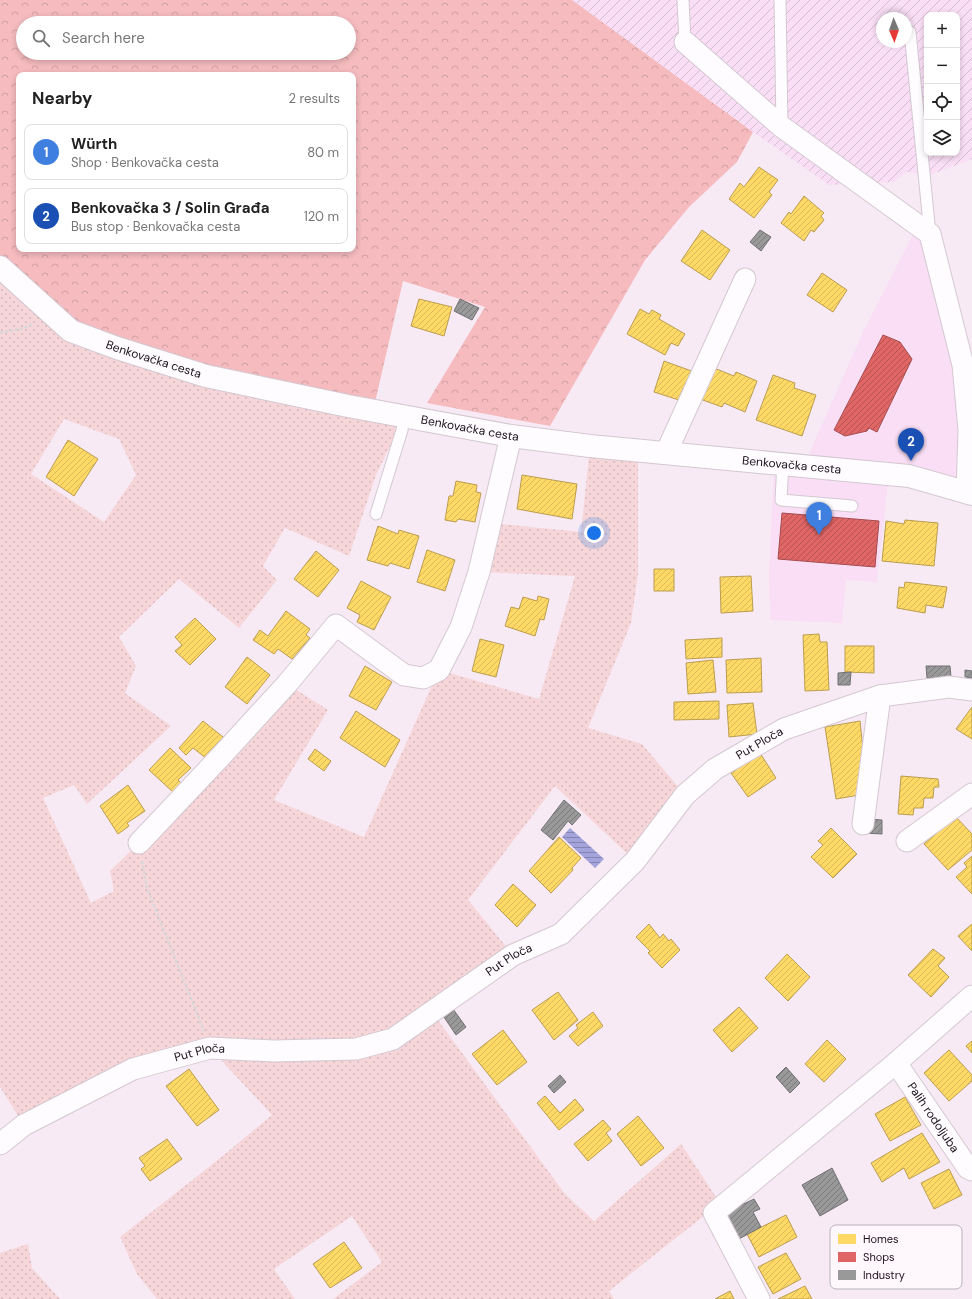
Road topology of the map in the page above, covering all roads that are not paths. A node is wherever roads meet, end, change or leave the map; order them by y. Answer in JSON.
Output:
{"nodes":[{"id":1,"x":683,"y":0,"type":"edge"},
{"id":2,"x":780,"y":0,"type":"edge"},
{"id":3,"x":685,"y":42,"type":"joint"},
{"id":4,"x":912,"y":48,"type":"edge"},
{"id":5,"x":782,"y":127,"type":"junction"},
{"id":6,"x":930,"y":234,"type":"junction"},
{"id":7,"x":0,"y":267,"type":"edge"},
{"id":8,"x":745,"y":280,"type":"dead end"},
{"id":9,"x":404,"y":416,"type":"junction"},
{"id":10,"x":511,"y":436,"type":"junction"},
{"id":11,"x":666,"y":453,"type":"junction"},
{"id":12,"x":783,"y":463,"type":"junction"},
{"id":13,"x":970,"y":493,"type":"edge"},
{"id":14,"x":852,"y":506,"type":"dead end"},
{"id":15,"x":376,"y":514,"type":"dead end"},
{"id":16,"x":972,"y":690,"type":"edge"},
{"id":17,"x":880,"y":696,"type":"junction"},
{"id":18,"x":972,"y":794,"type":"edge"},
{"id":19,"x":863,"y":824,"type":"dead end"},
{"id":20,"x":907,"y":841,"type":"dead end"},
{"id":21,"x":138,"y":843,"type":"road end"},
{"id":22,"x":972,"y":996,"type":"edge"},
{"id":23,"x":896,"y":1063,"type":"junction"},
{"id":24,"x":0,"y":1144,"type":"edge"},
{"id":25,"x":972,"y":1170,"type":"edge"},
{"id":26,"x":759,"y":1299,"type":"edge"}],
"edges":[{"from":1,"to":3,"type":"lane"},
{"from":2,"to":5,"type":"lane"},
{"from":3,"to":5,"type":"street"},
{"from":4,"to":6,"type":"lane"},
{"from":5,"to":6,"type":"street"},
{"from":6,"to":13,"type":"street"},
{"from":7,"to":9,"type":"main road","name":"Benkovačka cesta"},
{"from":8,"to":11,"type":"street"},
{"from":9,"to":10,"type":"main road","name":"Benkovačka cesta"},
{"from":9,"to":15,"type":"lane"},
{"from":10,"to":11,"type":"main road","name":"Benkovačka cesta"},
{"from":10,"to":21,"type":"street"},
{"from":11,"to":12,"type":"main road","name":"Benkovačka cesta"},
{"from":12,"to":13,"type":"main road","name":"Benkovačka cesta"},
{"from":12,"to":14,"type":"lane"},
{"from":16,"to":17,"type":"street","name":"Put Ploča"},
{"from":17,"to":19,"type":"street"},
{"from":17,"to":24,"type":"street","name":"Put Ploča"},
{"from":18,"to":20,"type":"street"},
{"from":22,"to":23,"type":"street"},
{"from":23,"to":25,"type":"street","name":"Palih rodoljuba"},
{"from":23,"to":26,"type":"street"}]}
